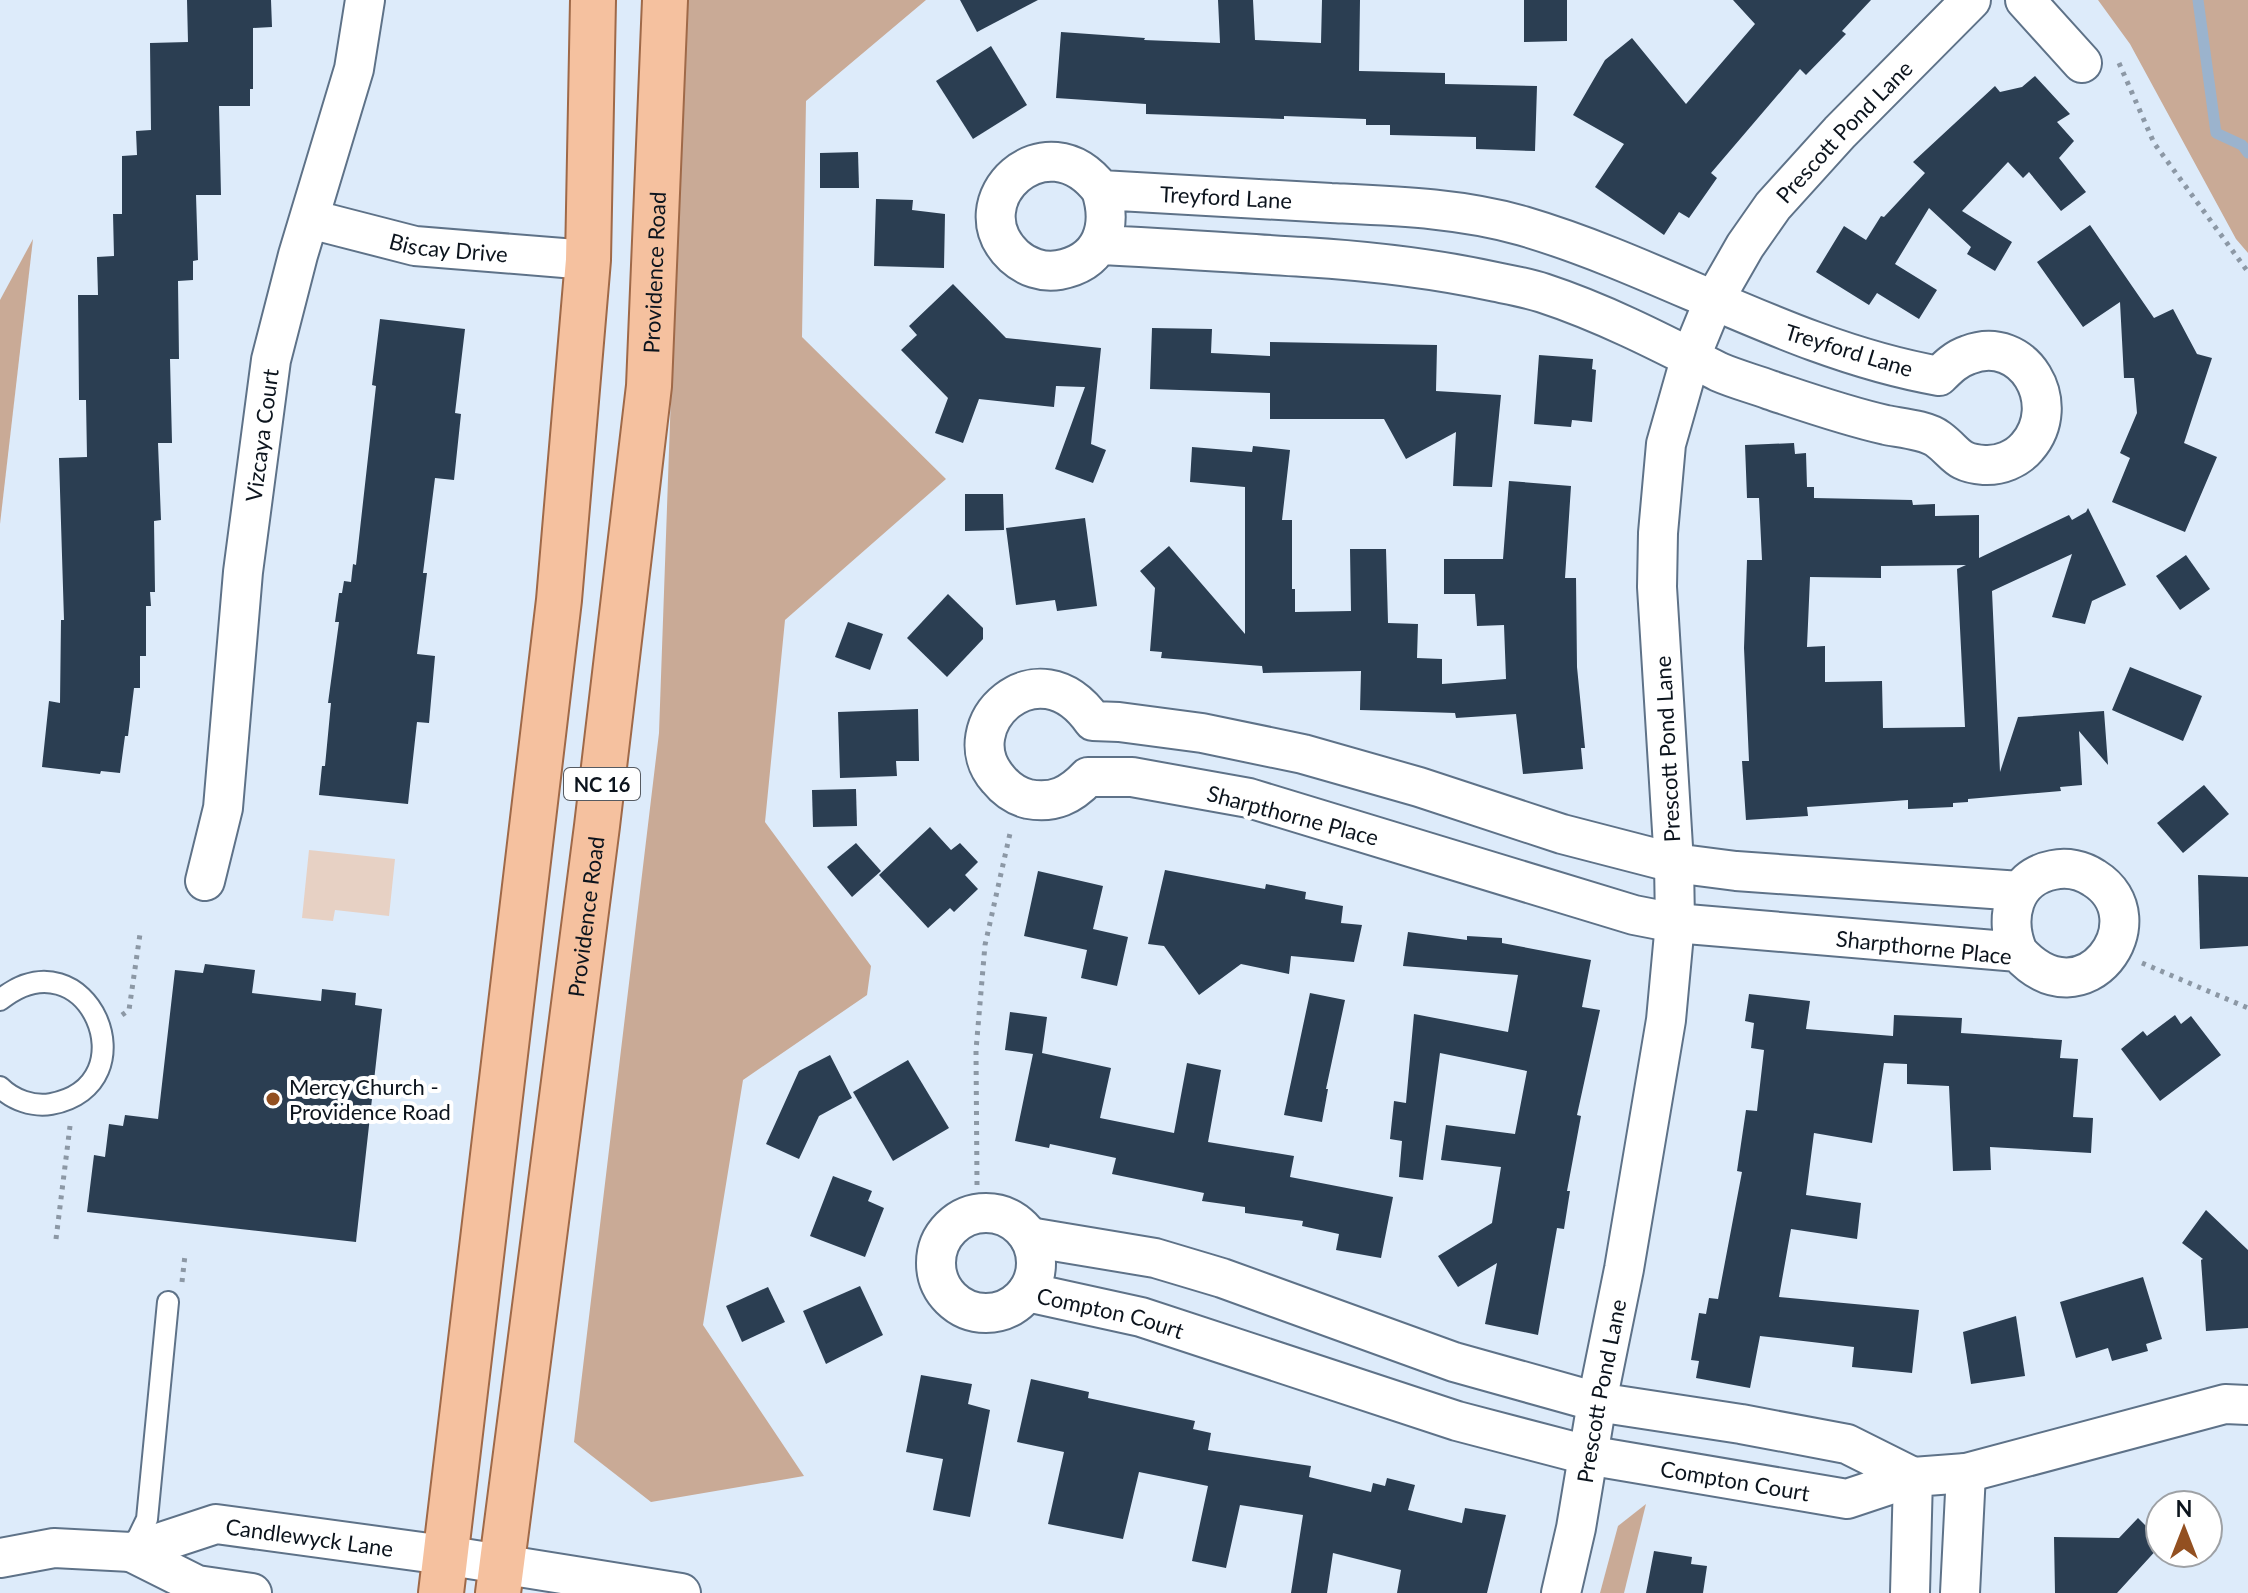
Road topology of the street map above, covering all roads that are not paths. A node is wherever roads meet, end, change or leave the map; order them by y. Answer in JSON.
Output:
{"nodes":[{"id":1,"x":365,"y":0,"type":"edge"},
{"id":2,"x":593,"y":0,"type":"edge"},
{"id":3,"x":665,"y":0,"type":"edge"},
{"id":4,"x":1971,"y":0,"type":"edge"},
{"id":5,"x":2025,"y":0,"type":"edge"},
{"id":6,"x":2099,"y":62,"type":"road end"},
{"id":7,"x":1101,"y":190,"type":"junction"},
{"id":8,"x":1397,"y":206,"type":"junction"},
{"id":9,"x":310,"y":219,"type":"junction"},
{"id":10,"x":1099,"y":245,"type":"junction"},
{"id":11,"x":588,"y":260,"type":"junction"},
{"id":12,"x":1391,"y":263,"type":"junction"},
{"id":13,"x":1714,"y":300,"type":"junction"},
{"id":14,"x":1691,"y":356,"type":"junction"},
{"id":15,"x":1939,"y":376,"type":"junction"},
{"id":16,"x":1937,"y":437,"type":"junction"},
{"id":17,"x":1093,"y":721,"type":"junction"},
{"id":18,"x":1088,"y":777,"type":"junction"},
{"id":19,"x":1388,"y":779,"type":"junction"},
{"id":20,"x":1373,"y":836,"type":"junction"},
{"id":21,"x":1674,"y":863,"type":"junction"},
{"id":22,"x":205,"y":881,"type":"dead end"},
{"id":23,"x":2020,"y":891,"type":"junction"},
{"id":24,"x":1675,"y":923,"type":"junction"},
{"id":25,"x":2018,"y":952,"type":"junction"},
{"id":26,"x":0,"y":1000,"type":"edge"},
{"id":27,"x":0,"y":1087,"type":"edge"},
{"id":28,"x":1029,"y":1237,"type":"junction"},
{"id":29,"x":1027,"y":1292,"type":"junction"},
{"id":30,"x":168,"y":1302,"type":"dead end"},
{"id":31,"x":1321,"y":1314,"type":"junction"},
{"id":32,"x":1305,"y":1370,"type":"junction"},
{"id":33,"x":1597,"y":1402,"type":"junction"},
{"id":34,"x":2248,"y":1405,"type":"edge"},
{"id":35,"x":1587,"y":1455,"type":"junction"},
{"id":36,"x":1966,"y":1473,"type":"junction"},
{"id":37,"x":1913,"y":1477,"type":"junction"},
{"id":38,"x":131,"y":1552,"type":"junction"},
{"id":39,"x":0,"y":1558,"type":"edge"},
{"id":40,"x":442,"y":1574,"type":"edge"},
{"id":41,"x":499,"y":1578,"type":"edge"},
{"id":42,"x":252,"y":1593,"type":"edge"},
{"id":43,"x":681,"y":1593,"type":"edge"},
{"id":44,"x":1561,"y":1593,"type":"edge"},
{"id":45,"x":1910,"y":1593,"type":"edge"},
{"id":46,"x":1960,"y":1593,"type":"edge"}],
"edges":[{"from":1,"to":9,"type":"street","name":"Vizcaya Court"},
{"from":2,"to":11,"type":"main road","number":"NC 16"},
{"from":3,"to":41,"type":"main road","name":"Providence Road","number":"NC 16"},
{"from":4,"to":13,"type":"street","name":"Prescott Pond Lane"},
{"from":5,"to":6,"type":"street"},
{"from":7,"to":8,"type":"street","name":"Treyford Lane"},
{"from":7,"to":10,"type":"street"},
{"from":7,"to":10,"type":"street"},
{"from":8,"to":12,"type":"street"},
{"from":8,"to":13,"type":"street","name":"Treyford Lane"},
{"from":9,"to":11,"type":"street","name":"Biscay Drive"},
{"from":9,"to":22,"type":"street","name":"Vizcaya Court"},
{"from":10,"to":12,"type":"street","name":"Treyford Lane"},
{"from":11,"to":40,"type":"main road","number":"NC 16"},
{"from":12,"to":14,"type":"street","name":"Treyford Lane"},
{"from":13,"to":14,"type":"street","name":"Prescott Pond Lane"},
{"from":13,"to":15,"type":"street","name":"Treyford Lane"},
{"from":14,"to":16,"type":"street","name":"Treyford Lane"},
{"from":14,"to":21,"type":"street","name":"Prescott Pond Lane"},
{"from":15,"to":16,"type":"street"},
{"from":15,"to":16,"type":"street","name":"Treyford Lane"},
{"from":17,"to":18,"type":"street"},
{"from":17,"to":18,"type":"street"},
{"from":17,"to":19,"type":"street"},
{"from":18,"to":20,"type":"street","name":"Sharpthorne Place"},
{"from":19,"to":20,"type":"street"},
{"from":19,"to":21,"type":"street"},
{"from":20,"to":24,"type":"street","name":"Sharpthorne Place"},
{"from":21,"to":23,"type":"street"},
{"from":21,"to":24,"type":"street","name":"Prescott Pond Lane"},
{"from":23,"to":25,"type":"street"},
{"from":23,"to":25,"type":"street","name":"Sharpthorne Place"},
{"from":24,"to":25,"type":"street","name":"Sharpthorne Place"},
{"from":24,"to":33,"type":"street","name":"Prescott Pond Lane"},
{"from":26,"to":27,"type":"lane"},
{"from":28,"to":29,"type":"street"},
{"from":28,"to":29,"type":"street","name":"Compton Court"},
{"from":28,"to":31,"type":"street","name":"Compton Court"},
{"from":29,"to":32,"type":"street","name":"Compton Court"},
{"from":30,"to":38,"type":"lane"},
{"from":31,"to":32,"type":"street"},
{"from":31,"to":33,"type":"street","name":"Compton Court"},
{"from":32,"to":35,"type":"street","name":"Compton Court"},
{"from":33,"to":35,"type":"street","name":"Prescott Pond Lane"},
{"from":33,"to":37,"type":"street","name":"Compton Court"},
{"from":34,"to":36,"type":"street","name":"Compton Court"},
{"from":35,"to":37,"type":"street","name":"Compton Court"},
{"from":35,"to":44,"type":"street","name":"Prescott Pond Lane"},
{"from":36,"to":37,"type":"street","name":"Compton Court"},
{"from":36,"to":46,"type":"street"},
{"from":37,"to":45,"type":"street"},
{"from":38,"to":39,"type":"street","name":"Candlewyck Lane"},
{"from":38,"to":40,"type":"street","name":"Candlewyck Lane"},
{"from":38,"to":42,"type":"street","name":"Candlewyck Lane"},
{"from":40,"to":41,"type":"street","name":"Candlewyck Lane"},
{"from":41,"to":43,"type":"street","name":"Candlewyck Lane"}]}
